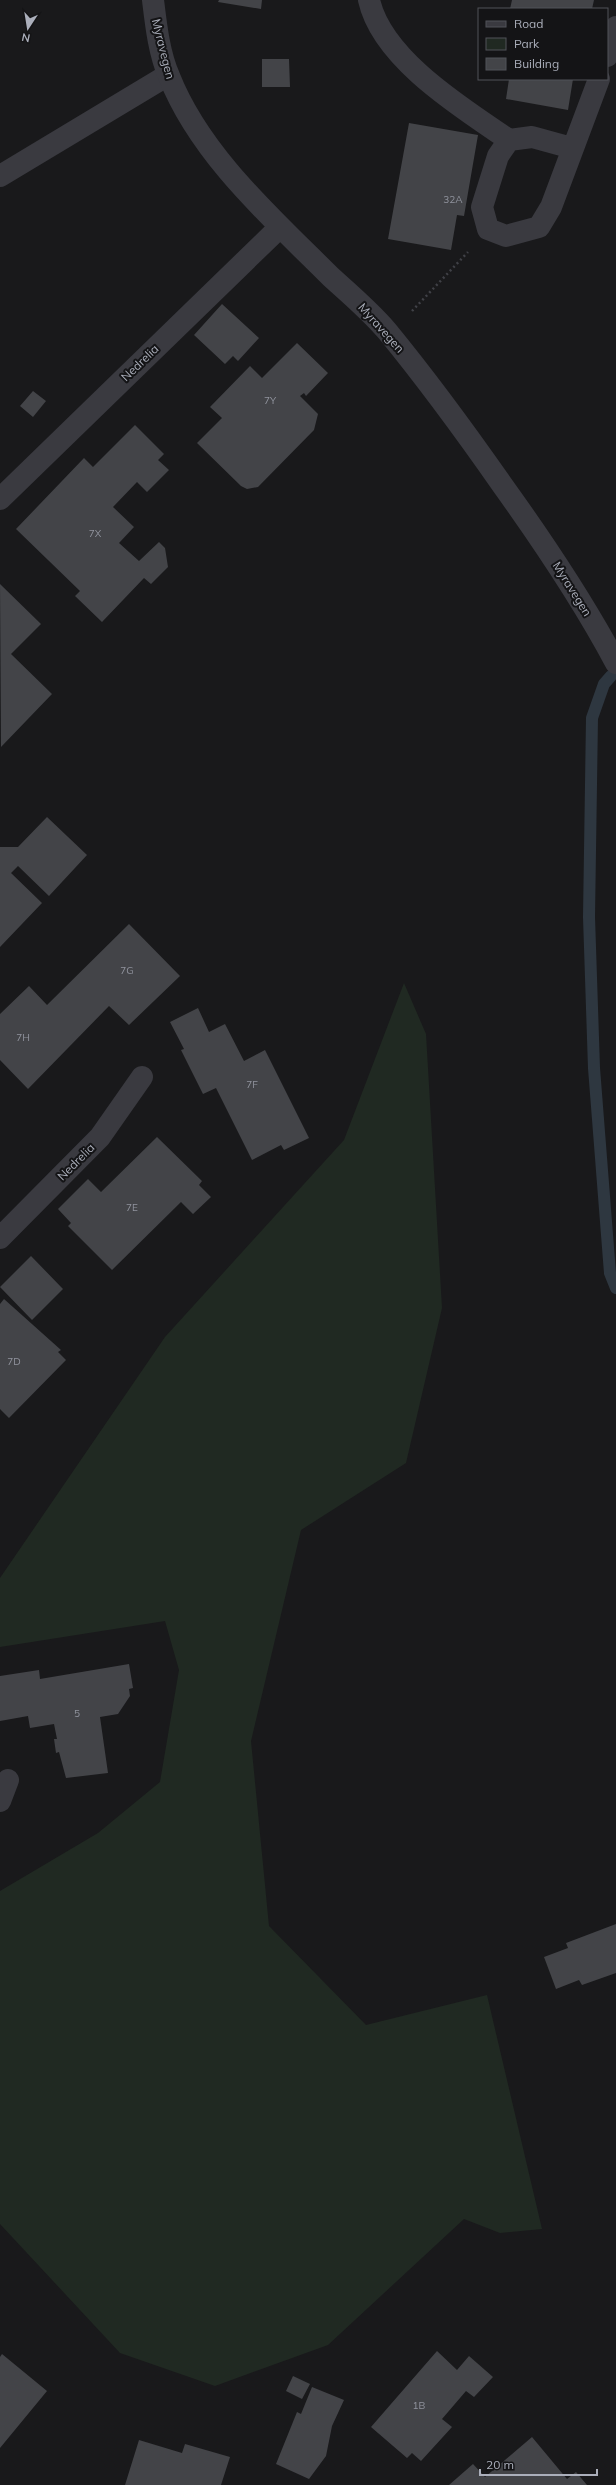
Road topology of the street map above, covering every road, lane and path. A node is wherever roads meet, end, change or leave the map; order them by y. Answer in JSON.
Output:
{"nodes":[{"id":1,"x":153,"y":0,"type":"edge"},
{"id":2,"x":369,"y":0,"type":"edge"},
{"id":3,"x":616,"y":27,"type":"edge"},
{"id":4,"x":608,"y":53,"type":"edge"},
{"id":5,"x":168,"y":75,"type":"junction"},
{"id":6,"x":599,"y":80,"type":"edge"},
{"id":7,"x":509,"y":140,"type":"junction"},
{"id":8,"x":572,"y":148,"type":"junction"},
{"id":9,"x":0,"y":176,"type":"edge"},
{"id":10,"x":280,"y":227,"type":"junction"},
{"id":11,"x":488,"y":229,"type":"junction"},
{"id":12,"x":385,"y":329,"type":"junction"},
{"id":13,"x":0,"y":498,"type":"edge"},
{"id":14,"x":616,"y":663,"type":"edge"},
{"id":15,"x":142,"y":1077,"type":"dead end"},
{"id":16,"x":0,"y":1238,"type":"edge"},
{"id":17,"x":8,"y":1780,"type":"dead end"},
{"id":18,"x":0,"y":1801,"type":"edge"}],
"edges":[{"from":1,"to":5,"type":"street","name":"Myravegen"},
{"from":2,"to":7,"type":"street"},
{"from":3,"to":4,"type":"street"},
{"from":5,"to":9,"type":"street"},
{"from":5,"to":10,"type":"street","name":"Myravegen"},
{"from":6,"to":8,"type":"street"},
{"from":7,"to":8,"type":"street"},
{"from":7,"to":11,"type":"street"},
{"from":8,"to":11,"type":"street"},
{"from":10,"to":12,"type":"street","name":"Myravegen"},
{"from":10,"to":13,"type":"street","name":"Nedrelia"},
{"from":11,"to":12,"type":"path"},
{"from":12,"to":14,"type":"street","name":"Myravegen"},
{"from":15,"to":16,"type":"street","name":"Nedrelia"},
{"from":17,"to":18,"type":"street"}]}
